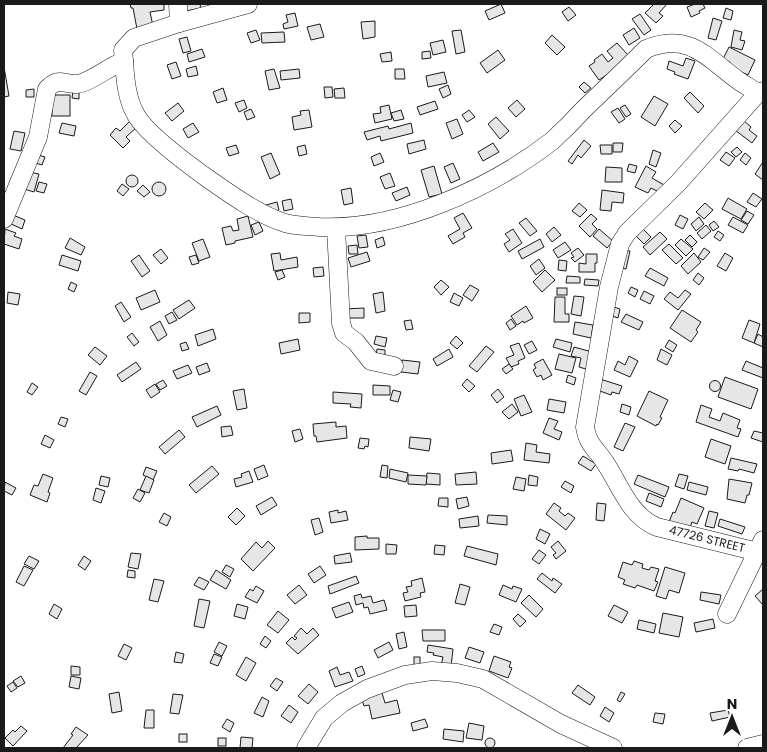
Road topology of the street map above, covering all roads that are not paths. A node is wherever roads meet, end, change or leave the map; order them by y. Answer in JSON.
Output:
{"nodes":[{"id":1,"x":178,"y":4,"type":"edge"},
{"id":2,"x":248,"y":4,"type":"edge"},
{"id":3,"x":179,"y":23,"type":"junction"},
{"id":4,"x":115,"y":65,"type":"junction"},
{"id":5,"x":761,"y":92,"type":"edge"},
{"id":6,"x":4,"y":219,"type":"edge"},
{"id":7,"x":336,"y":228,"type":"junction"},
{"id":8,"x":394,"y":366,"type":"dead end"},
{"id":9,"x":761,"y":546,"type":"edge"},
{"id":10,"x":727,"y":614,"type":"dead end"},
{"id":11,"x":763,"y":744,"type":"edge"},
{"id":12,"x":306,"y":748,"type":"edge"},
{"id":13,"x":613,"y":748,"type":"edge"},
{"id":14,"x":747,"y":748,"type":"edge"}],
"edges":[{"from":1,"to":3,"type":"street"},
{"from":2,"to":3,"type":"street"},
{"from":3,"to":4,"type":"street"},
{"from":4,"to":6,"type":"street"},
{"from":4,"to":7,"type":"street"},
{"from":5,"to":7,"type":"street"},
{"from":5,"to":9,"type":"street","name":"47726 STREET"},
{"from":7,"to":8,"type":"street"},
{"from":9,"to":10,"type":"street","name":"47726 STREET"},
{"from":11,"to":14,"type":"street"},
{"from":12,"to":13,"type":"street"}]}
